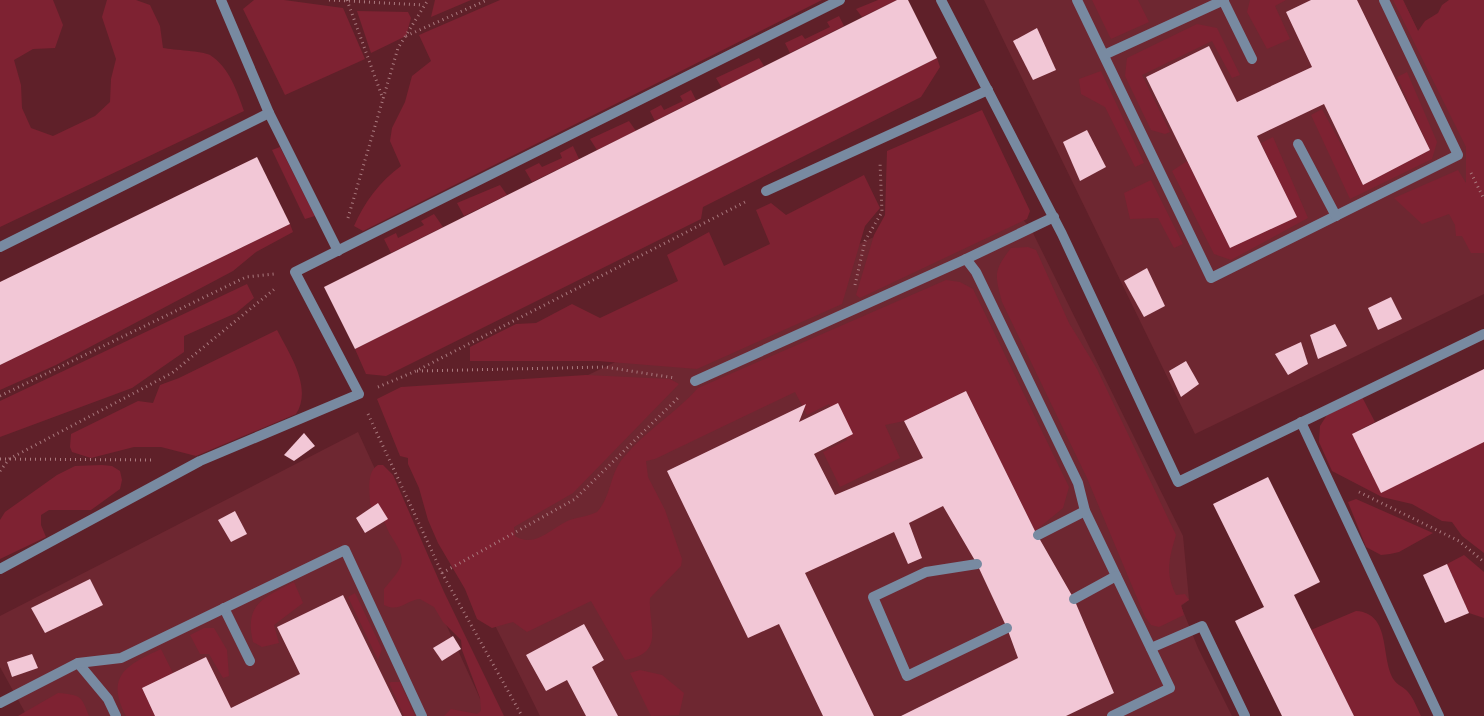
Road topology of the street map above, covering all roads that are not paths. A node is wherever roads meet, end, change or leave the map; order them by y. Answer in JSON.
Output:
{"nodes":[{"id":1,"x":221,"y":0,"type":"edge"},
{"id":2,"x":840,"y":0,"type":"edge"},
{"id":3,"x":941,"y":0,"type":"edge"},
{"id":4,"x":1077,"y":0,"type":"edge"},
{"id":5,"x":1223,"y":0,"type":"edge"},
{"id":6,"x":1384,"y":0,"type":"edge"},
{"id":7,"x":1104,"y":55,"type":"junction"},
{"id":8,"x":1252,"y":59,"type":"dead end"},
{"id":9,"x":988,"y":90,"type":"junction"},
{"id":10,"x":270,"y":113,"type":"junction"},
{"id":11,"x":1298,"y":144,"type":"dead end"},
{"id":12,"x":766,"y":191,"type":"road end"},
{"id":13,"x":1336,"y":216,"type":"junction"},
{"id":14,"x":1054,"y":218,"type":"junction"},
{"id":15,"x":0,"y":247,"type":"edge"},
{"id":16,"x":338,"y":251,"type":"junction"},
{"id":17,"x":966,"y":259,"type":"junction"},
{"id":18,"x":1484,"y":334,"type":"edge"},
{"id":19,"x":695,"y":381,"type":"road end"},
{"id":20,"x":1301,"y":422,"type":"junction"},
{"id":21,"x":1085,"y":511,"type":"junction"},
{"id":22,"x":1038,"y":535,"type":"dead end"},
{"id":23,"x":977,"y":564,"type":"dead end"},
{"id":24,"x":0,"y":569,"type":"edge"},
{"id":25,"x":1116,"y":576,"type":"junction"},
{"id":26,"x":1074,"y":599,"type":"dead end"},
{"id":27,"x":224,"y":608,"type":"junction"},
{"id":28,"x":1007,"y":628,"type":"dead end"},
{"id":29,"x":1151,"y":648,"type":"junction"},
{"id":30,"x":250,"y":661,"type":"dead end"},
{"id":31,"x":78,"y":663,"type":"junction"},
{"id":32,"x":0,"y":703,"type":"edge"},
{"id":33,"x":116,"y":716,"type":"edge"},
{"id":34,"x":422,"y":716,"type":"edge"},
{"id":35,"x":1112,"y":716,"type":"edge"},
{"id":36,"x":1245,"y":716,"type":"edge"},
{"id":37,"x":1439,"y":716,"type":"edge"}],
"edges":[{"from":1,"to":10,"type":"lane"},
{"from":2,"to":16,"type":"lane"},
{"from":3,"to":9,"type":"lane"},
{"from":4,"to":7,"type":"lane"},
{"from":5,"to":7,"type":"lane"},
{"from":5,"to":8,"type":"lane"},
{"from":6,"to":13,"type":"lane"},
{"from":7,"to":13,"type":"lane"},
{"from":9,"to":12,"type":"lane"},
{"from":9,"to":14,"type":"lane"},
{"from":10,"to":15,"type":"lane"},
{"from":10,"to":16,"type":"lane"},
{"from":11,"to":13,"type":"lane"},
{"from":14,"to":17,"type":"lane"},
{"from":14,"to":20,"type":"lane"},
{"from":16,"to":24,"type":"lane"},
{"from":17,"to":19,"type":"lane"},
{"from":17,"to":21,"type":"lane"},
{"from":18,"to":20,"type":"lane"},
{"from":20,"to":37,"type":"lane"},
{"from":21,"to":22,"type":"lane"},
{"from":21,"to":25,"type":"lane"},
{"from":23,"to":28,"type":"lane"},
{"from":25,"to":26,"type":"lane"},
{"from":25,"to":29,"type":"lane"},
{"from":27,"to":30,"type":"lane"},
{"from":27,"to":31,"type":"lane"},
{"from":27,"to":34,"type":"lane"},
{"from":29,"to":35,"type":"lane"},
{"from":29,"to":36,"type":"lane"},
{"from":31,"to":32,"type":"lane"},
{"from":31,"to":33,"type":"lane"}]}
